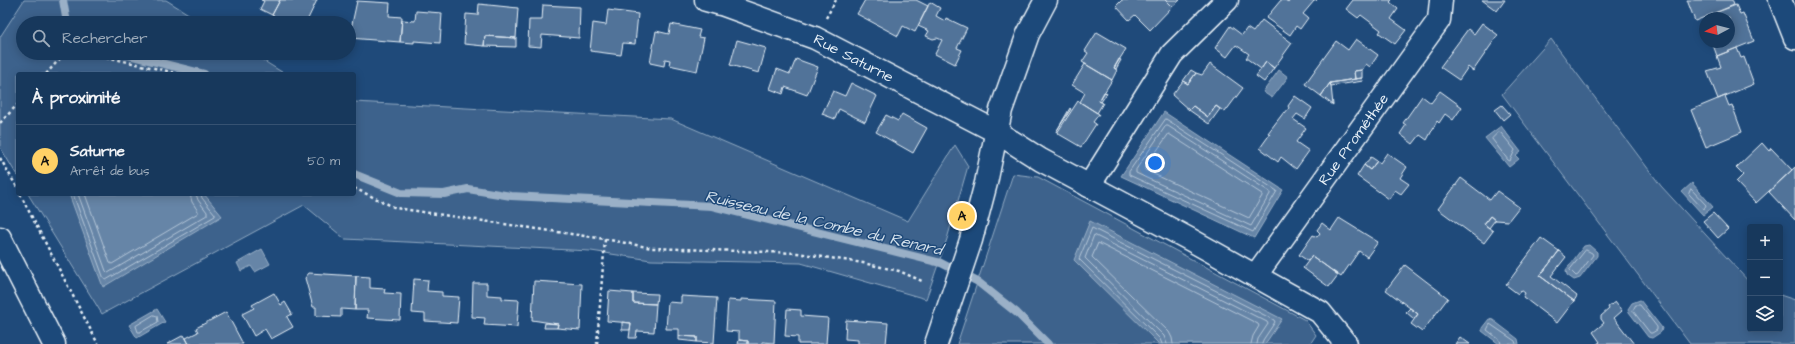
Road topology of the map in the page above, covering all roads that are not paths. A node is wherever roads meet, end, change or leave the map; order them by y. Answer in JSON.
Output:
{"nodes":[{"id":1,"x":706,"y":0,"type":"edge"},
{"id":2,"x":1046,"y":0,"type":"edge"},
{"id":3,"x":1227,"y":0,"type":"edge"},
{"id":4,"x":1441,"y":0,"type":"edge"},
{"id":5,"x":1780,"y":0,"type":"edge"},
{"id":6,"x":1795,"y":38,"type":"edge"},
{"id":7,"x":995,"y":131,"type":"junction"},
{"id":8,"x":1089,"y":186,"type":"junction"},
{"id":9,"x":0,"y":238,"type":"edge"},
{"id":10,"x":1256,"y":276,"type":"junction"},
{"id":11,"x":54,"y":344,"type":"edge"},
{"id":12,"x":936,"y":344,"type":"edge"},
{"id":13,"x":1346,"y":344,"type":"edge"}],
"edges":[{"from":1,"to":7,"type":"street","name":"Rue Saturne"},
{"from":2,"to":7,"type":"street"},
{"from":3,"to":8,"type":"street"},
{"from":4,"to":10,"type":"street","name":"Rue Prométhée"},
{"from":5,"to":6,"type":"street"},
{"from":7,"to":8,"type":"street","name":"Rue Saturne"},
{"from":7,"to":12,"type":"street"},
{"from":8,"to":10,"type":"street","name":"Rue Saturne"},
{"from":9,"to":11,"type":"street"},
{"from":10,"to":13,"type":"street","name":"Rue Saturne"}]}
